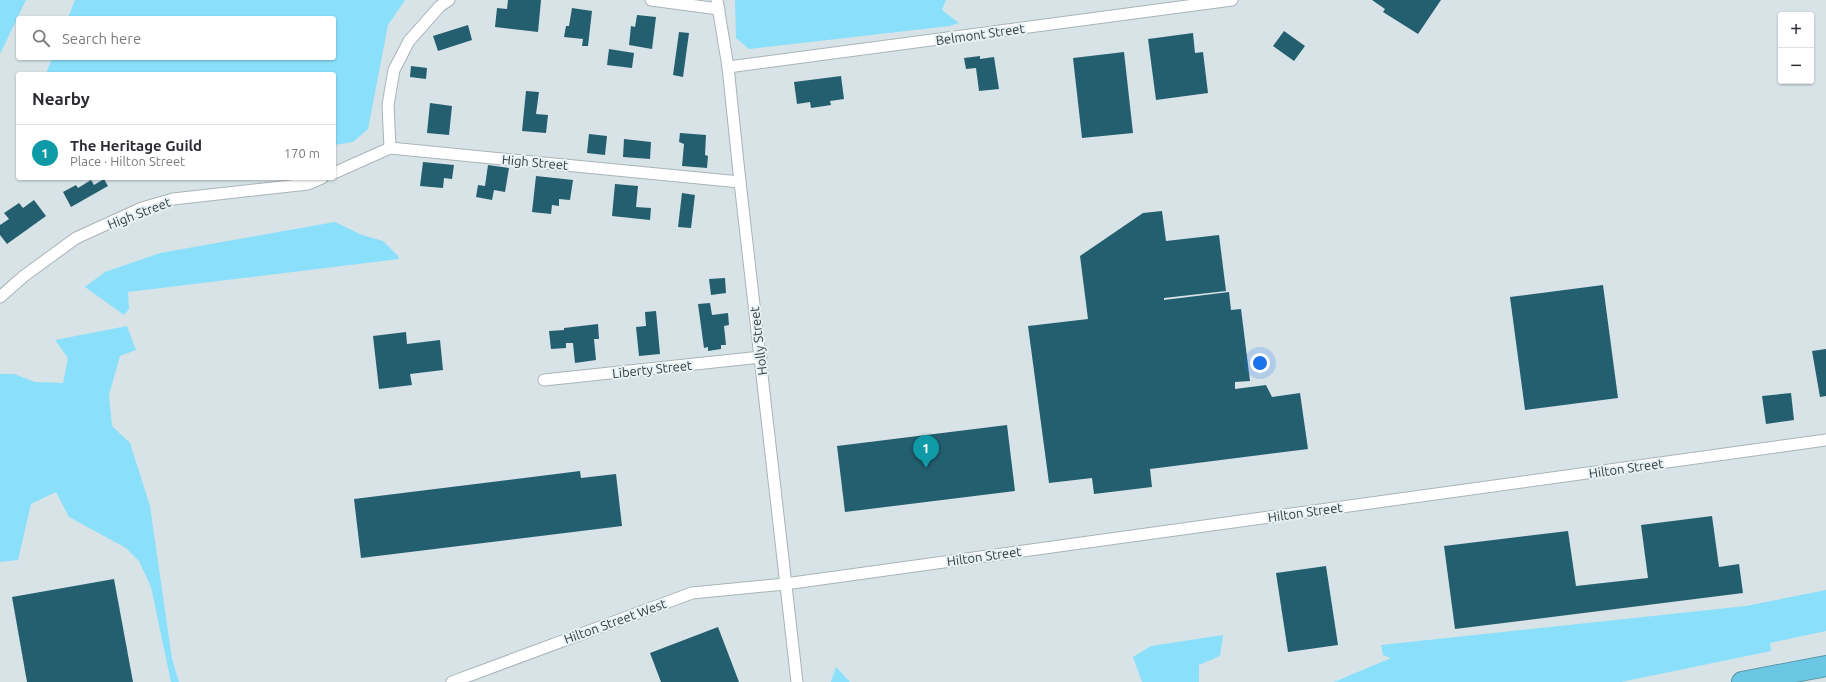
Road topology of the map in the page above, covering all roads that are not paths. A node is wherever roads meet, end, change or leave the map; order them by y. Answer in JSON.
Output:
{"nodes":[{"id":1,"x":449,"y":0,"type":"edge"},
{"id":2,"x":651,"y":0,"type":"edge"},
{"id":3,"x":1232,"y":0,"type":"edge"},
{"id":4,"x":718,"y":5,"type":"edge"},
{"id":5,"x":728,"y":67,"type":"junction"},
{"id":6,"x":390,"y":148,"type":"junction"},
{"id":7,"x":336,"y":172,"type":"edge"},
{"id":8,"x":317,"y":180,"type":"edge"},
{"id":9,"x":740,"y":182,"type":"junction"},
{"id":10,"x":0,"y":297,"type":"edge"},
{"id":11,"x":761,"y":357,"type":"junction"},
{"id":12,"x":544,"y":380,"type":"dead end"},
{"id":13,"x":1826,"y":440,"type":"edge"},
{"id":14,"x":785,"y":584,"type":"junction"},
{"id":15,"x":1826,"y":666,"type":"edge"},
{"id":16,"x":452,"y":682,"type":"edge"},
{"id":17,"x":797,"y":682,"type":"edge"},
{"id":18,"x":1742,"y":682,"type":"edge"}],
"edges":[{"from":1,"to":6,"type":"street"},
{"from":2,"to":4,"type":"street"},
{"from":3,"to":5,"type":"street","name":"Belmont Street"},
{"from":4,"to":5,"type":"street","name":"Holly Street"},
{"from":5,"to":9,"type":"street","name":"Holly Street"},
{"from":6,"to":7,"type":"street","name":"High Street"},
{"from":6,"to":9,"type":"street","name":"High Street"},
{"from":8,"to":10,"type":"street","name":"High Street"},
{"from":9,"to":11,"type":"street","name":"Holly Street"},
{"from":11,"to":12,"type":"street","name":"Liberty Street"},
{"from":11,"to":14,"type":"street","name":"Holly Street"},
{"from":13,"to":14,"type":"street","name":"Hilton Street"},
{"from":14,"to":16,"type":"street","name":"Hilton Street West"},
{"from":14,"to":17,"type":"street","name":"Holly Street"},
{"from":15,"to":18,"type":"highway"}]}
